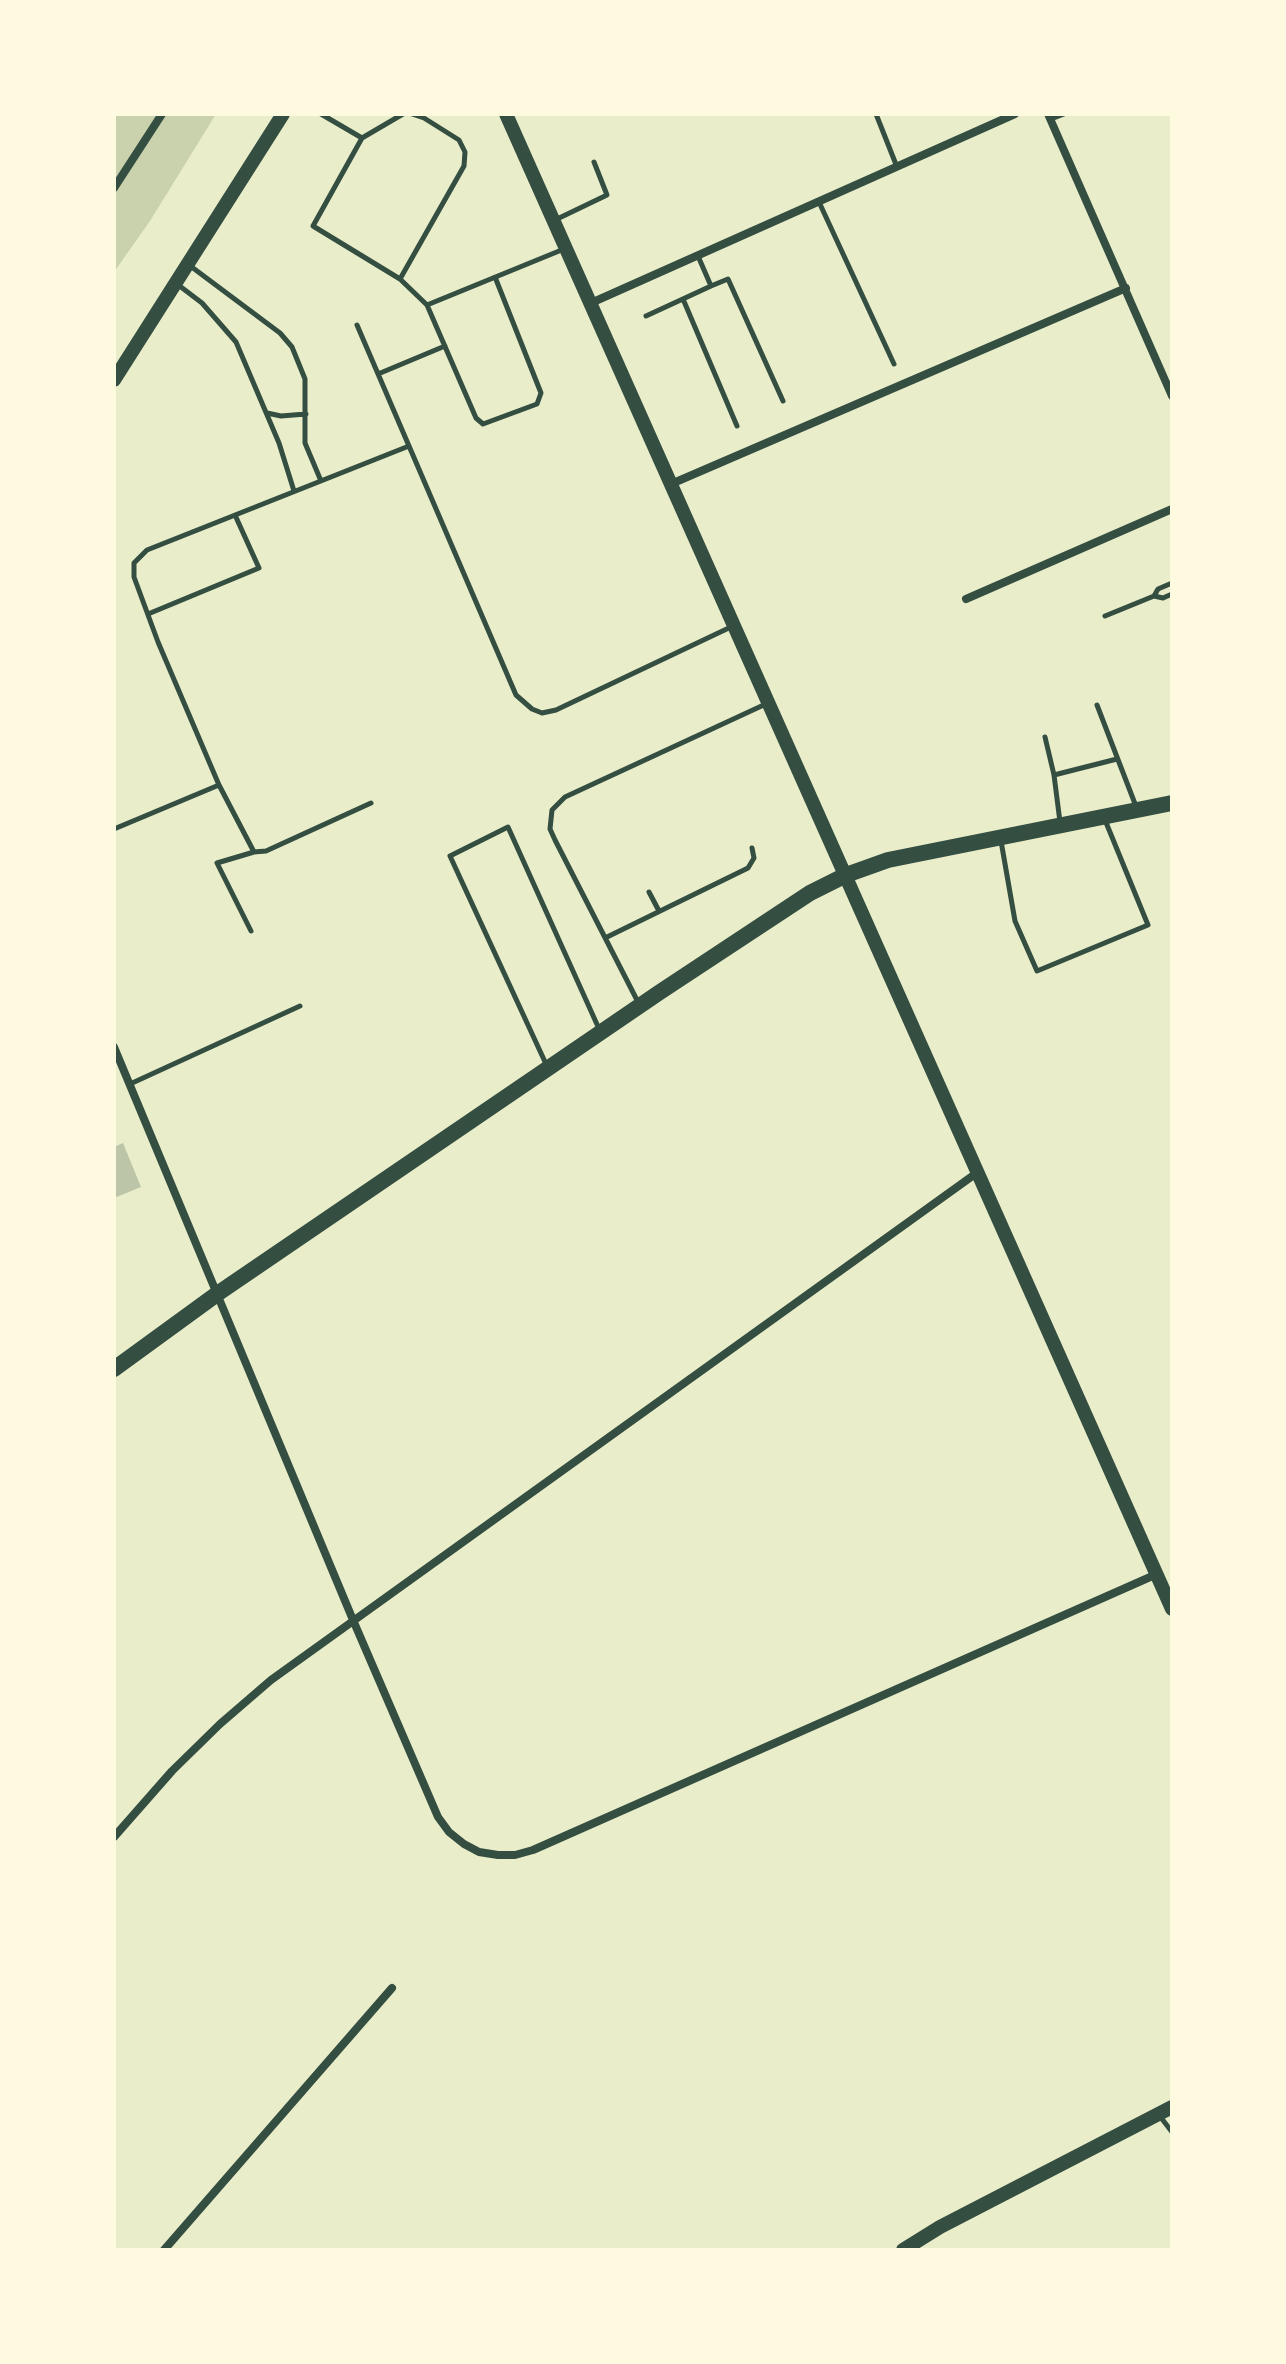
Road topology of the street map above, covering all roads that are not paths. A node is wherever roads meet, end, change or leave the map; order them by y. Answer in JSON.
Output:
{"nodes":[{"id":1,"x":162,"y":114,"type":"edge"},
{"id":2,"x":283,"y":114,"type":"edge"},
{"id":3,"x":321,"y":114,"type":"edge"},
{"id":4,"x":403,"y":114,"type":"edge"},
{"id":5,"x":412,"y":114,"type":"edge"},
{"id":6,"x":506,"y":114,"type":"edge"},
{"id":7,"x":876,"y":114,"type":"edge"},
{"id":8,"x":1015,"y":114,"type":"edge"},
{"id":9,"x":1064,"y":114,"type":"edge"},
{"id":10,"x":1049,"y":117,"type":"edge"},
{"id":11,"x":362,"y":138,"type":"junction"},
{"id":12,"x":594,"y":162,"type":"dead end"},
{"id":13,"x":897,"y":167,"type":"junction"},
{"id":14,"x":115,"y":186,"type":"edge"},
{"id":15,"x":819,"y":201,"type":"junction"},
{"id":16,"x":554,"y":220,"type":"junction"},
{"id":17,"x":566,"y":248,"type":"junction"},
{"id":18,"x":698,"y":255,"type":"junction"},
{"id":19,"x":189,"y":265,"type":"junction"},
{"id":20,"x":495,"y":277,"type":"junction"},
{"id":21,"x":400,"y":279,"type":"junction"},
{"id":22,"x":177,"y":283,"type":"junction"},
{"id":23,"x":711,"y":286,"type":"junction"},
{"id":24,"x":1126,"y":288,"type":"junction"},
{"id":25,"x":683,"y":299,"type":"junction"},
{"id":26,"x":591,"y":303,"type":"junction"},
{"id":27,"x":427,"y":305,"type":"junction"},
{"id":28,"x":646,"y":316,"type":"dead end"},
{"id":29,"x":357,"y":325,"type":"dead end"},
{"id":30,"x":445,"y":346,"type":"junction"},
{"id":31,"x":894,"y":364,"type":"dead end"},
{"id":32,"x":378,"y":374,"type":"junction"},
{"id":33,"x":114,"y":380,"type":"edge"},
{"id":34,"x":1172,"y":396,"type":"edge"},
{"id":35,"x":783,"y":401,"type":"dead end"},
{"id":36,"x":266,"y":413,"type":"junction"},
{"id":37,"x":306,"y":414,"type":"junction"},
{"id":38,"x":737,"y":426,"type":"dead end"},
{"id":39,"x":409,"y":446,"type":"junction"},
{"id":40,"x":321,"y":481,"type":"junction"},
{"id":41,"x":671,"y":484,"type":"junction"},
{"id":42,"x":294,"y":491,"type":"junction"},
{"id":43,"x":1172,"y":509,"type":"edge"},
{"id":44,"x":235,"y":515,"type":"junction"},
{"id":45,"x":1172,"y":583,"type":"edge"},
{"id":46,"x":1172,"y":594,"type":"edge"},
{"id":47,"x":1154,"y":596,"type":"junction"},
{"id":48,"x":966,"y":599,"type":"dead end"},
{"id":49,"x":148,"y":614,"type":"junction"},
{"id":50,"x":1105,"y":616,"type":"dead end"},
{"id":51,"x":734,"y":625,"type":"junction"},
{"id":52,"x":769,"y":702,"type":"junction"},
{"id":53,"x":1097,"y":705,"type":"dead end"},
{"id":54,"x":1045,"y":737,"type":"dead end"},
{"id":55,"x":1117,"y":759,"type":"junction"},
{"id":56,"x":1054,"y":775,"type":"junction"},
{"id":57,"x":219,"y":785,"type":"junction"},
{"id":58,"x":371,"y":803,"type":"dead end"},
{"id":59,"x":1172,"y":803,"type":"edge"},
{"id":60,"x":1137,"y":810,"type":"junction"},
{"id":61,"x":1104,"y":816,"type":"junction"},
{"id":62,"x":1060,"y":825,"type":"junction"},
{"id":63,"x":114,"y":829,"type":"edge"},
{"id":64,"x":1000,"y":836,"type":"junction"},
{"id":65,"x":752,"y":848,"type":"dead end"},
{"id":66,"x":254,"y":852,"type":"junction"},
{"id":67,"x":846,"y":875,"type":"junction"},
{"id":68,"x":649,"y":892,"type":"dead end"},
{"id":69,"x":659,"y":911,"type":"junction"},
{"id":70,"x":251,"y":931,"type":"dead end"},
{"id":71,"x":605,"y":938,"type":"junction"},
{"id":72,"x":300,"y":1006,"type":"dead end"},
{"id":73,"x":639,"y":1006,"type":"junction"},
{"id":74,"x":600,"y":1032,"type":"junction"},
{"id":75,"x":114,"y":1047,"type":"edge"},
{"id":76,"x":548,"y":1068,"type":"junction"},
{"id":77,"x":130,"y":1084,"type":"junction"},
{"id":78,"x":978,"y":1172,"type":"junction"},
{"id":79,"x":217,"y":1294,"type":"junction"},
{"id":80,"x":114,"y":1369,"type":"edge"},
{"id":81,"x":1157,"y":1574,"type":"junction"},
{"id":82,"x":1172,"y":1609,"type":"edge"},
{"id":83,"x":353,"y":1620,"type":"junction"},
{"id":84,"x":114,"y":1837,"type":"edge"},
{"id":85,"x":392,"y":1988,"type":"dead end"},
{"id":86,"x":1172,"y":2107,"type":"edge"},
{"id":87,"x":1158,"y":2114,"type":"junction"},
{"id":88,"x":1172,"y":2132,"type":"edge"},
{"id":89,"x":164,"y":2250,"type":"edge"},
{"id":90,"x":903,"y":2250,"type":"edge"}],
"edges":[{"from":1,"to":14,"type":"street"},
{"from":2,"to":19,"type":"street"},
{"from":3,"to":11,"type":"lane"},
{"from":4,"to":11,"type":"lane"},
{"from":5,"to":21,"type":"lane"},
{"from":6,"to":16,"type":"street"},
{"from":7,"to":13,"type":"lane"},
{"from":8,"to":13,"type":"street"},
{"from":9,"to":10,"type":"lane"},
{"from":10,"to":24,"type":"street"},
{"from":11,"to":21,"type":"lane"},
{"from":12,"to":16,"type":"lane"},
{"from":13,"to":15,"type":"street"},
{"from":15,"to":18,"type":"street"},
{"from":15,"to":31,"type":"lane"},
{"from":16,"to":17,"type":"street"},
{"from":17,"to":20,"type":"lane"},
{"from":17,"to":26,"type":"street"},
{"from":18,"to":23,"type":"lane"},
{"from":18,"to":26,"type":"street"},
{"from":19,"to":22,"type":"street"},
{"from":19,"to":37,"type":"lane"},
{"from":20,"to":27,"type":"lane"},
{"from":20,"to":30,"type":"lane"},
{"from":21,"to":27,"type":"lane"},
{"from":22,"to":33,"type":"street"},
{"from":22,"to":36,"type":"lane"},
{"from":23,"to":25,"type":"lane"},
{"from":23,"to":35,"type":"lane"},
{"from":24,"to":34,"type":"street"},
{"from":24,"to":41,"type":"street"},
{"from":25,"to":28,"type":"lane"},
{"from":25,"to":38,"type":"lane"},
{"from":26,"to":41,"type":"street"},
{"from":27,"to":30,"type":"lane"},
{"from":29,"to":32,"type":"lane"},
{"from":30,"to":32,"type":"lane"},
{"from":32,"to":39,"type":"lane"},
{"from":36,"to":37,"type":"lane"},
{"from":36,"to":42,"type":"lane"},
{"from":37,"to":40,"type":"lane"},
{"from":39,"to":40,"type":"lane"},
{"from":39,"to":51,"type":"lane"},
{"from":40,"to":42,"type":"lane"},
{"from":41,"to":51,"type":"street"},
{"from":42,"to":44,"type":"lane"},
{"from":43,"to":48,"type":"street"},
{"from":44,"to":49,"type":"lane"},
{"from":44,"to":49,"type":"lane"},
{"from":45,"to":47,"type":"lane"},
{"from":46,"to":47,"type":"lane"},
{"from":47,"to":50,"type":"lane"},
{"from":49,"to":57,"type":"lane"},
{"from":51,"to":52,"type":"street"},
{"from":52,"to":67,"type":"street"},
{"from":52,"to":71,"type":"lane"},
{"from":53,"to":55,"type":"lane"},
{"from":54,"to":56,"type":"lane"},
{"from":55,"to":56,"type":"lane"},
{"from":55,"to":60,"type":"lane"},
{"from":56,"to":62,"type":"lane"},
{"from":57,"to":63,"type":"lane"},
{"from":57,"to":66,"type":"lane"},
{"from":58,"to":66,"type":"lane"},
{"from":59,"to":60,"type":"main road"},
{"from":60,"to":61,"type":"main road"},
{"from":61,"to":62,"type":"main road"},
{"from":61,"to":64,"type":"lane"},
{"from":62,"to":64,"type":"main road"},
{"from":64,"to":67,"type":"main road"},
{"from":65,"to":69,"type":"lane"},
{"from":66,"to":70,"type":"lane"},
{"from":67,"to":73,"type":"main road"},
{"from":67,"to":78,"type":"street"},
{"from":68,"to":69,"type":"lane"},
{"from":69,"to":71,"type":"lane"},
{"from":71,"to":73,"type":"lane"},
{"from":72,"to":77,"type":"lane"},
{"from":73,"to":74,"type":"main road"},
{"from":74,"to":76,"type":"main road"},
{"from":74,"to":76,"type":"lane"},
{"from":75,"to":77,"type":"street"},
{"from":76,"to":79,"type":"main road"},
{"from":77,"to":79,"type":"street"},
{"from":78,"to":81,"type":"street"},
{"from":78,"to":83,"type":"street"},
{"from":79,"to":80,"type":"main road"},
{"from":79,"to":83,"type":"street"},
{"from":81,"to":82,"type":"street"},
{"from":81,"to":83,"type":"street"},
{"from":83,"to":84,"type":"street"},
{"from":85,"to":89,"type":"street"},
{"from":86,"to":87,"type":"street"},
{"from":87,"to":88,"type":"lane"},
{"from":87,"to":90,"type":"street"}]}
